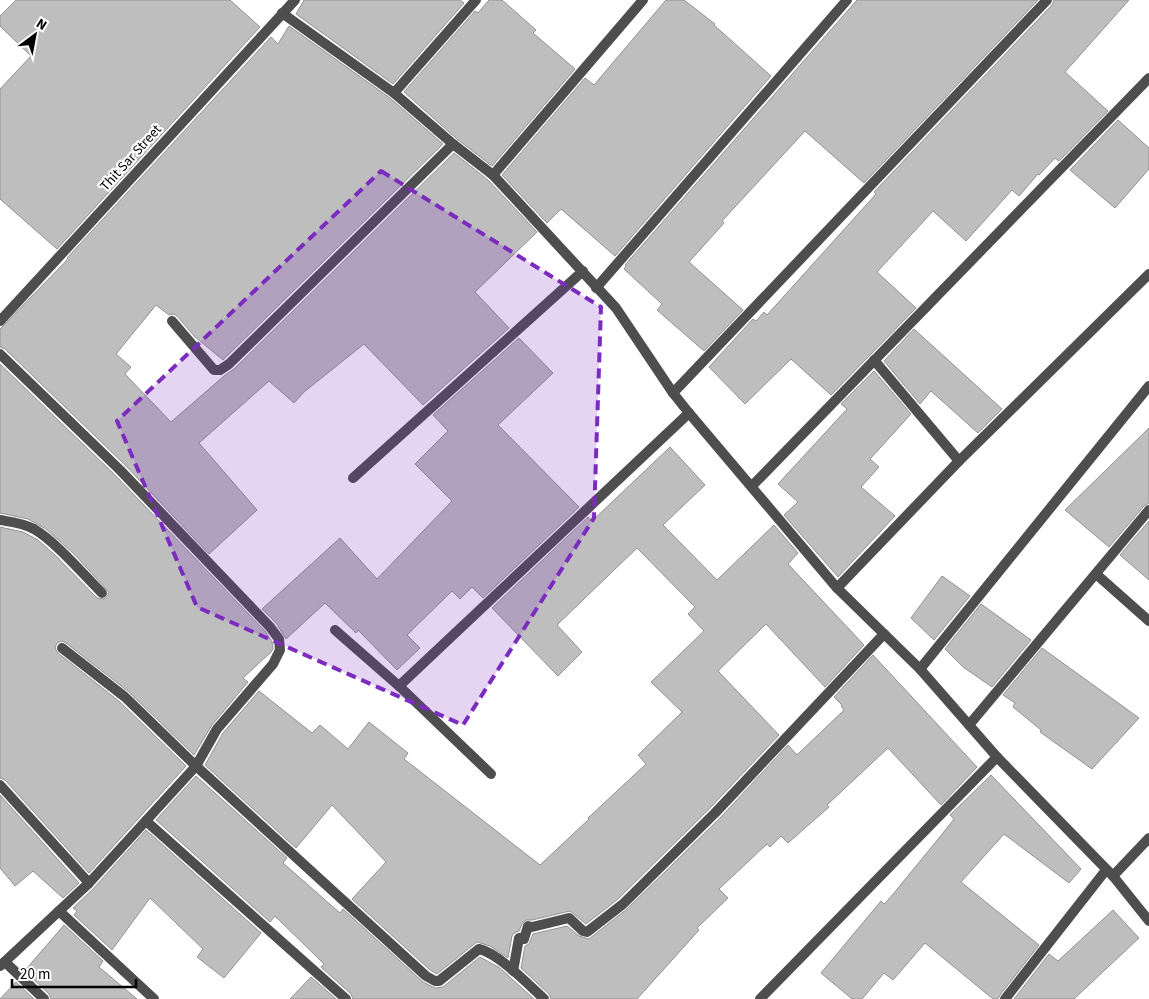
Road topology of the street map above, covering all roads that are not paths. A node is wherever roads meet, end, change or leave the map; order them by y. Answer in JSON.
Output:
{"nodes":[{"id":1,"x":476,"y":0,"type":"edge"},
{"id":2,"x":643,"y":0,"type":"edge"},
{"id":3,"x":847,"y":0,"type":"edge"},
{"id":4,"x":1046,"y":0,"type":"edge"},
{"id":5,"x":293,"y":1,"type":"edge"},
{"id":6,"x":282,"y":13,"type":"junction"},
{"id":7,"x":1149,"y":78,"type":"edge"},
{"id":8,"x":394,"y":93,"type":"junction"},
{"id":9,"x":453,"y":144,"type":"junction"},
{"id":10,"x":493,"y":175,"type":"junction"},
{"id":11,"x":583,"y":271,"type":"junction"},
{"id":12,"x":1149,"y":274,"type":"edge"},
{"id":13,"x":596,"y":288,"type":"junction"},
{"id":14,"x":0,"y":321,"type":"edge"},
{"id":15,"x":172,"y":321,"type":"dead end"},
{"id":16,"x":0,"y":354,"type":"edge"},
{"id":17,"x":874,"y":360,"type":"junction"},
{"id":18,"x":1149,"y":386,"type":"edge"},
{"id":19,"x":673,"y":393,"type":"junction"},
{"id":20,"x":689,"y":413,"type":"junction"},
{"id":21,"x":959,"y":461,"type":"junction"},
{"id":22,"x":353,"y":478,"type":"dead end"},
{"id":23,"x":752,"y":486,"type":"junction"},
{"id":24,"x":1149,"y":510,"type":"edge"},
{"id":25,"x":0,"y":520,"type":"edge"},
{"id":26,"x":1096,"y":574,"type":"junction"},
{"id":27,"x":837,"y":588,"type":"junction"},
{"id":28,"x":102,"y":593,"type":"dead end"},
{"id":29,"x":1149,"y":621,"type":"edge"},
{"id":30,"x":335,"y":630,"type":"dead end"},
{"id":31,"x":884,"y":634,"type":"junction"},
{"id":32,"x":62,"y":648,"type":"dead end"},
{"id":33,"x":920,"y":669,"type":"junction"},
{"id":34,"x":399,"y":686,"type":"junction"},
{"id":35,"x":969,"y":725,"type":"junction"},
{"id":36,"x":997,"y":757,"type":"junction"},
{"id":37,"x":196,"y":766,"type":"junction"},
{"id":38,"x":491,"y":774,"type":"dead end"},
{"id":39,"x":0,"y":785,"type":"edge"},
{"id":40,"x":146,"y":821,"type":"junction"},
{"id":41,"x":1149,"y":838,"type":"edge"},
{"id":42,"x":1109,"y":873,"type":"junction"},
{"id":43,"x":89,"y":883,"type":"junction"},
{"id":44,"x":59,"y":912,"type":"junction"},
{"id":45,"x":1149,"y":921,"type":"edge"},
{"id":46,"x":2,"y":964,"type":"edge"},
{"id":47,"x":514,"y":971,"type":"junction"},
{"id":48,"x":44,"y":999,"type":"edge"},
{"id":49,"x":154,"y":999,"type":"edge"},
{"id":50,"x":346,"y":999,"type":"edge"},
{"id":51,"x":544,"y":999,"type":"edge"},
{"id":52,"x":760,"y":999,"type":"edge"},
{"id":53,"x":1004,"y":999,"type":"edge"}],
"edges":[{"from":1,"to":8,"type":"street"},
{"from":2,"to":10,"type":"street"},
{"from":3,"to":13,"type":"street"},
{"from":4,"to":19,"type":"street"},
{"from":5,"to":6,"type":"street","name":"Thit Sar Street"},
{"from":6,"to":8,"type":"street"},
{"from":6,"to":14,"type":"street","name":"Thit Sar Street"},
{"from":7,"to":17,"type":"street"},
{"from":8,"to":9,"type":"street"},
{"from":9,"to":10,"type":"street"},
{"from":9,"to":15,"type":"street"},
{"from":10,"to":11,"type":"street"},
{"from":11,"to":13,"type":"street"},
{"from":11,"to":22,"type":"street"},
{"from":12,"to":21,"type":"street"},
{"from":13,"to":19,"type":"street"},
{"from":16,"to":37,"type":"street"},
{"from":17,"to":21,"type":"street"},
{"from":17,"to":23,"type":"street"},
{"from":18,"to":33,"type":"street"},
{"from":19,"to":20,"type":"street"},
{"from":20,"to":23,"type":"street"},
{"from":20,"to":34,"type":"street"},
{"from":21,"to":27,"type":"street"},
{"from":23,"to":27,"type":"street"},
{"from":24,"to":26,"type":"street"},
{"from":25,"to":28,"type":"street"},
{"from":26,"to":29,"type":"street"},
{"from":26,"to":35,"type":"street"},
{"from":27,"to":31,"type":"street"},
{"from":30,"to":34,"type":"street"},
{"from":31,"to":33,"type":"street"},
{"from":31,"to":47,"type":"street"},
{"from":32,"to":37,"type":"street"},
{"from":33,"to":35,"type":"street"},
{"from":34,"to":38,"type":"street"},
{"from":35,"to":36,"type":"street"},
{"from":36,"to":42,"type":"street"},
{"from":36,"to":52,"type":"street"},
{"from":37,"to":40,"type":"street"},
{"from":37,"to":47,"type":"street"},
{"from":39,"to":43,"type":"street"},
{"from":40,"to":43,"type":"street"},
{"from":40,"to":50,"type":"street"},
{"from":41,"to":42,"type":"street"},
{"from":42,"to":45,"type":"street"},
{"from":42,"to":53,"type":"street"},
{"from":43,"to":44,"type":"street"},
{"from":44,"to":46,"type":"street"},
{"from":44,"to":49,"type":"street"},
{"from":46,"to":48,"type":"street"},
{"from":47,"to":51,"type":"street"}]}
